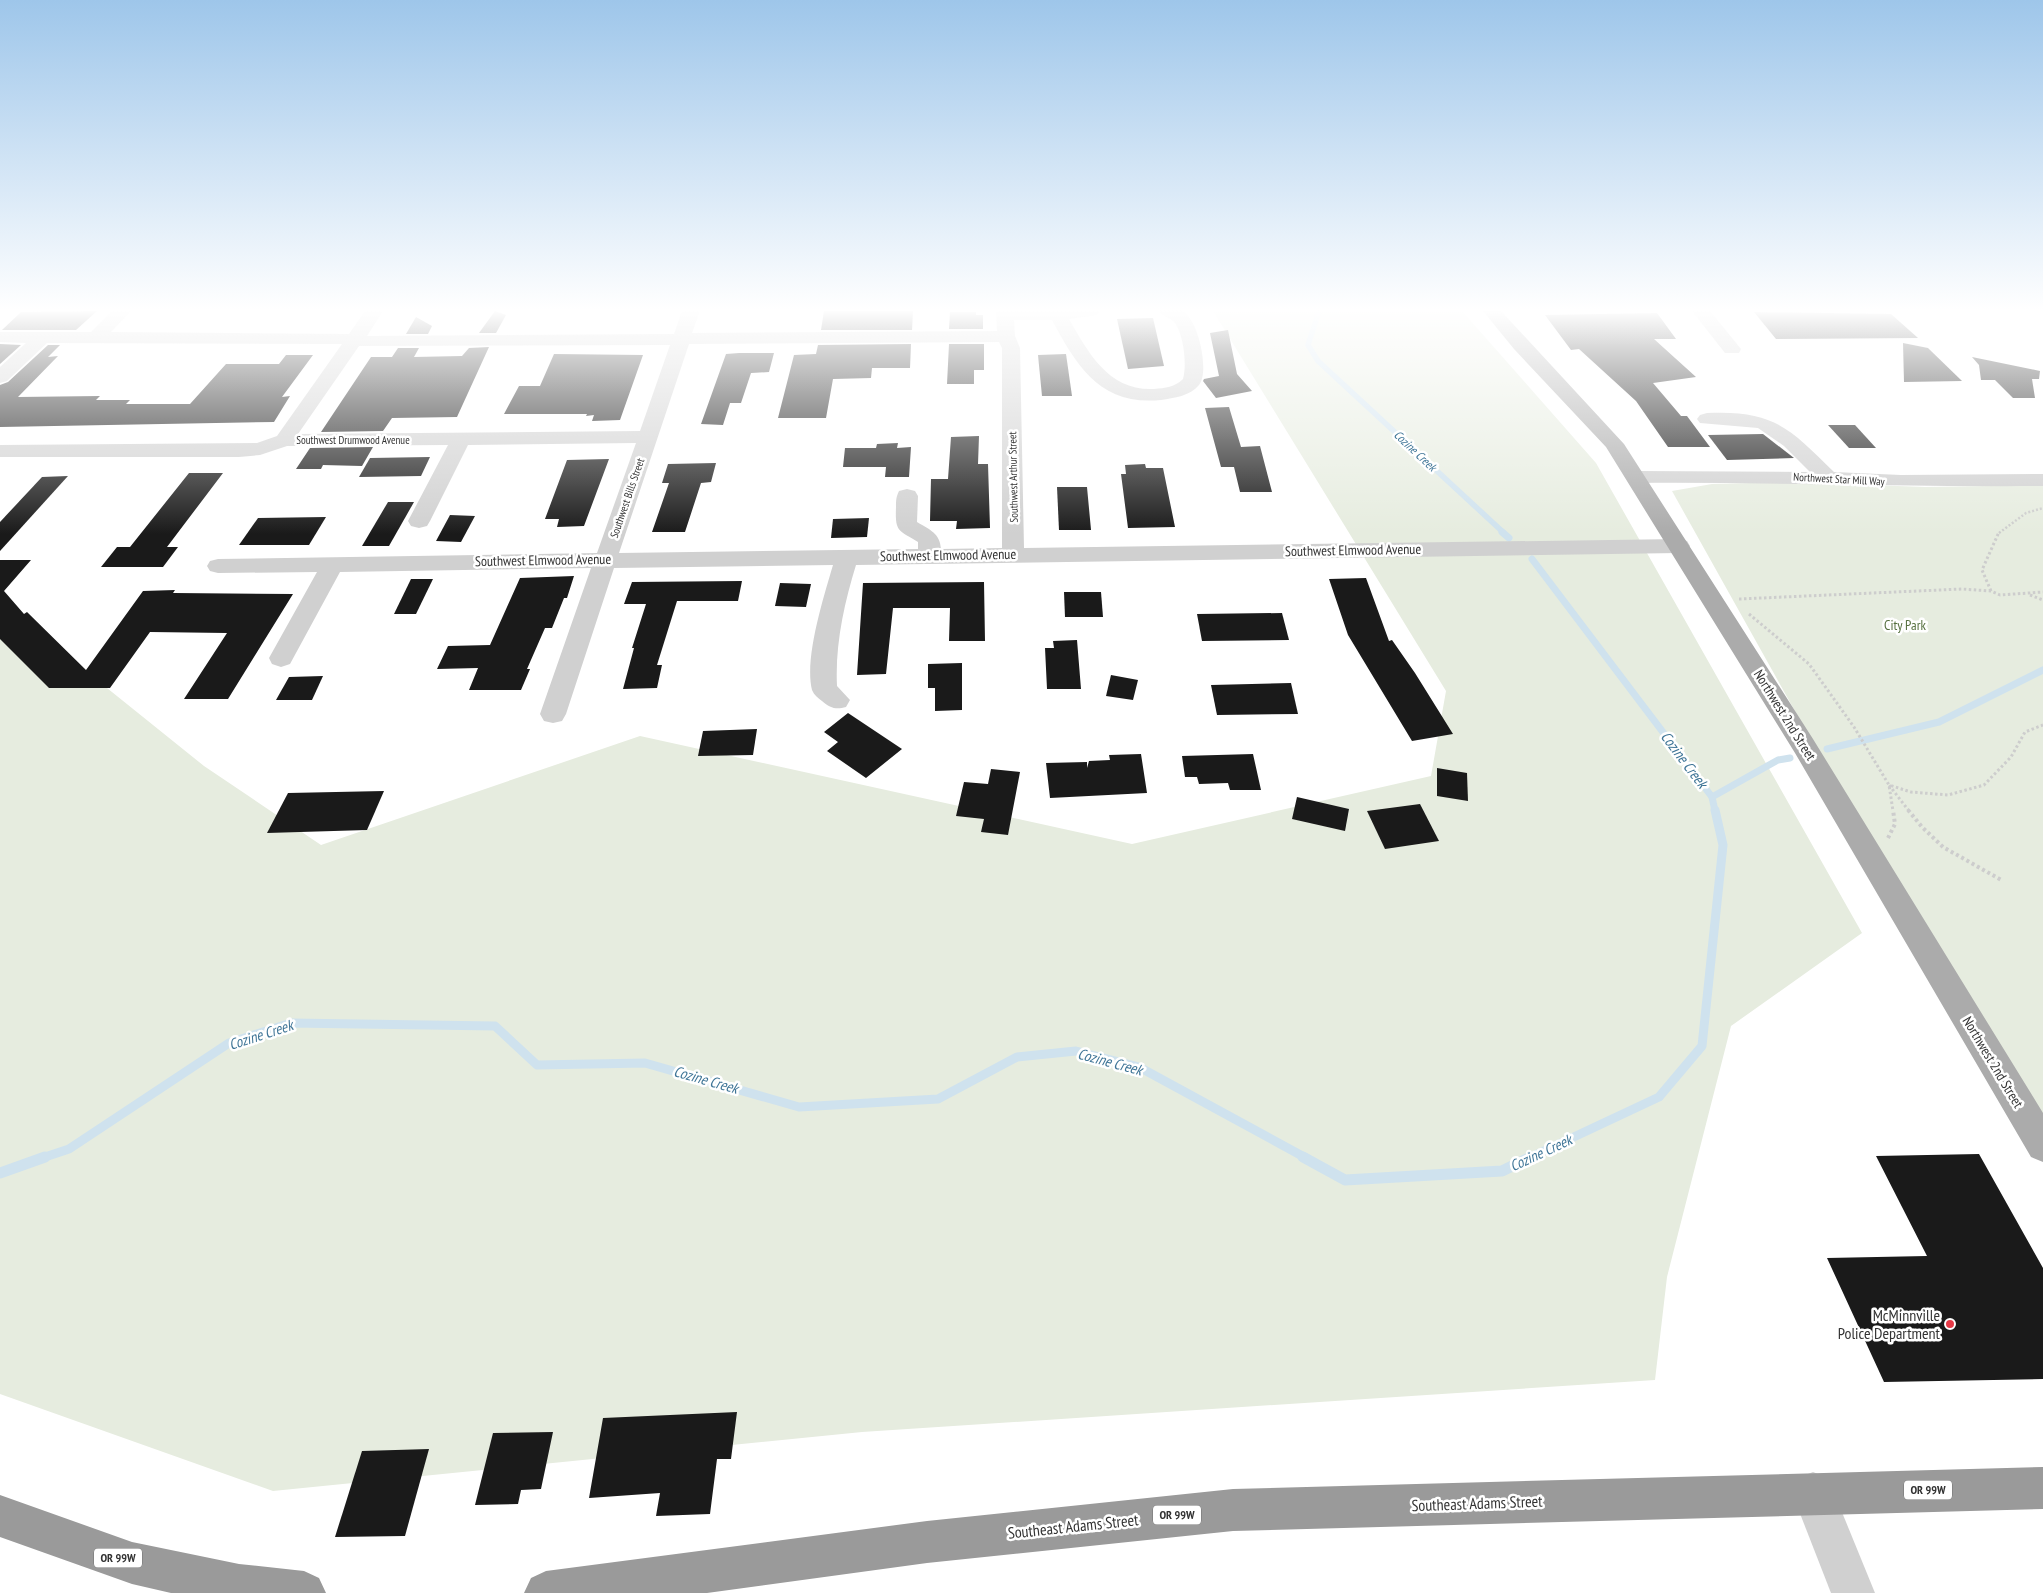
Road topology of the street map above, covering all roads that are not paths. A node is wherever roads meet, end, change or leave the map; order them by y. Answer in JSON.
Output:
{"nodes":[{"id":1,"x":322,"y":385,"type":"edge"},
{"id":2,"x":666,"y":385,"type":"edge"},
{"id":3,"x":1011,"y":385,"type":"edge"},
{"id":4,"x":1111,"y":385,"type":"edge"},
{"id":5,"x":1187,"y":385,"type":"edge"},
{"id":6,"x":1561,"y":385,"type":"edge"},
{"id":7,"x":1707,"y":419,"type":"dead end"},
{"id":8,"x":648,"y":437,"type":"junction"},
{"id":9,"x":460,"y":439,"type":"junction"},
{"id":10,"x":284,"y":440,"type":"junction"},
{"id":11,"x":0,"y":452,"type":"edge"},
{"id":12,"x":1636,"y":477,"type":"junction"},
{"id":13,"x":1830,"y":479,"type":"junction"},
{"id":14,"x":2043,"y":480,"type":"edge"},
{"id":15,"x":907,"y":496,"type":"dead end"},
{"id":16,"x":419,"y":521,"type":"dead end"},
{"id":17,"x":1679,"y":546,"type":"junction"},
{"id":18,"x":1013,"y":554,"type":"junction"},
{"id":19,"x":847,"y":556,"type":"junction"},
{"id":20,"x":930,"y":556,"type":"junction"},
{"id":21,"x":606,"y":560,"type":"junction"},
{"id":22,"x":333,"y":564,"type":"junction"},
{"id":23,"x":218,"y":566,"type":"dead end"},
{"id":24,"x":281,"y":658,"type":"dead end"},
{"id":25,"x":837,"y":700,"type":"dead end"},
{"id":26,"x":553,"y":714,"type":"dead end"},
{"id":27,"x":2043,"y":1145,"type":"edge"},
{"id":28,"x":2043,"y":1488,"type":"edge"},
{"id":29,"x":1813,"y":1493,"type":"junction"},
{"id":30,"x":0,"y":1516,"type":"edge"},
{"id":31,"x":238,"y":1589,"type":"edge"},
{"id":32,"x":304,"y":1593,"type":"edge"},
{"id":33,"x":546,"y":1593,"type":"edge"},
{"id":34,"x":1853,"y":1593,"type":"edge"}],
"edges":[{"from":1,"to":10,"type":"street"},
{"from":2,"to":8,"type":"street","name":"Southwest Bills Street"},
{"from":3,"to":18,"type":"street","name":"Southwest Arthur Street"},
{"from":4,"to":5,"type":"street"},
{"from":6,"to":12,"type":"main road","name":"Northwest 2nd Street"},
{"from":7,"to":13,"type":"street"},
{"from":8,"to":9,"type":"street","name":"Southwest Drumwood Avenue"},
{"from":8,"to":21,"type":"street","name":"Southwest Bills Street"},
{"from":9,"to":10,"type":"street","name":"Southwest Drumwood Avenue"},
{"from":9,"to":16,"type":"street"},
{"from":10,"to":11,"type":"street","name":"Southwest Drumwood Avenue"},
{"from":12,"to":13,"type":"street","name":"Northwest Star Mill Way"},
{"from":12,"to":17,"type":"main road","name":"Northwest 2nd Street"},
{"from":13,"to":14,"type":"street","name":"Northwest Star Mill Way"},
{"from":15,"to":20,"type":"street"},
{"from":17,"to":18,"type":"street","name":"Southwest Elmwood Avenue"},
{"from":17,"to":27,"type":"main road","name":"Northwest 2nd Street"},
{"from":18,"to":20,"type":"street","name":"Southwest Elmwood Avenue"},
{"from":19,"to":20,"type":"street","name":"Southwest Elmwood Avenue"},
{"from":19,"to":21,"type":"street","name":"Southwest Elmwood Avenue"},
{"from":19,"to":25,"type":"street"},
{"from":21,"to":22,"type":"street","name":"Southwest Elmwood Avenue"},
{"from":21,"to":26,"type":"street","name":"Southwest Bills Street"},
{"from":22,"to":23,"type":"street","name":"Southwest Elmwood Avenue"},
{"from":22,"to":24,"type":"street"},
{"from":28,"to":29,"type":"highway","number":"OR 99W"},
{"from":29,"to":33,"type":"highway","name":"Southeast Adams Street","number":"OR 99W"},
{"from":29,"to":34,"type":"street"},
{"from":30,"to":31,"type":"highway","number":"OR 99W"},
{"from":31,"to":32,"type":"highway","number":"OR 99W"}]}
